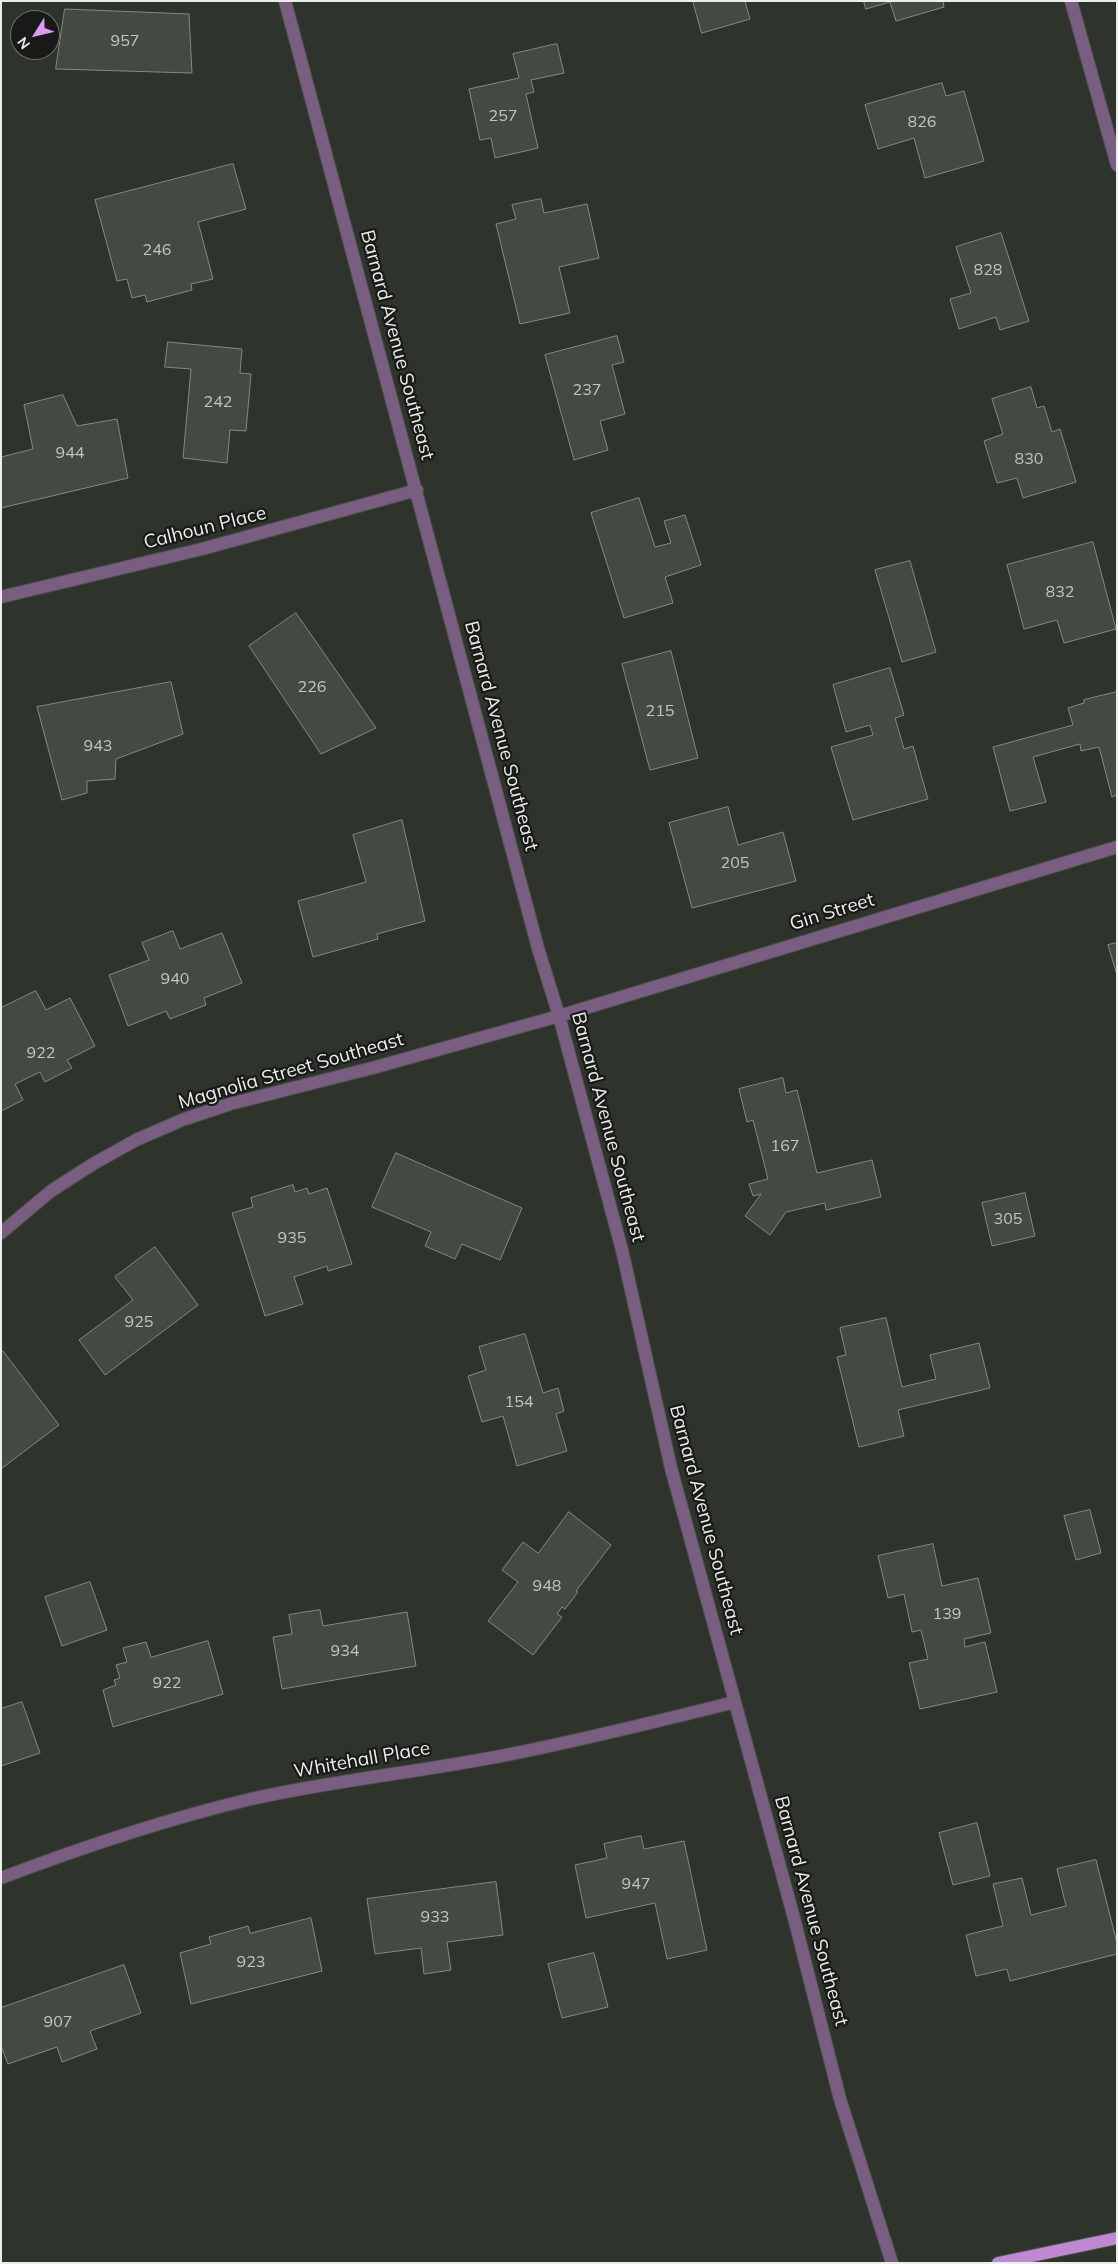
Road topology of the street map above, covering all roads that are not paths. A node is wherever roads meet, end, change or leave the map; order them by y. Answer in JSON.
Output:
{"nodes":[{"id":1,"x":285,"y":1,"type":"edge"},
{"id":2,"x":1071,"y":1,"type":"edge"},
{"id":3,"x":1117,"y":165,"type":"edge"},
{"id":4,"x":416,"y":490,"type":"junction"},
{"id":5,"x":1,"y":597,"type":"edge"},
{"id":6,"x":1117,"y":847,"type":"edge"},
{"id":7,"x":559,"y":1016,"type":"junction"},
{"id":8,"x":1,"y":1233,"type":"edge"},
{"id":9,"x":735,"y":1702,"type":"junction"},
{"id":10,"x":1,"y":1878,"type":"edge"},
{"id":11,"x":1117,"y":2238,"type":"edge"},
{"id":12,"x":892,"y":2263,"type":"edge"},
{"id":13,"x":998,"y":2263,"type":"edge"}],
"edges":[{"from":1,"to":4,"type":"street","name":"Barnard Avenue Southeast"},
{"from":2,"to":3,"type":"street"},
{"from":4,"to":5,"type":"street","name":"Calhoun Place"},
{"from":4,"to":7,"type":"street","name":"Barnard Avenue Southeast"},
{"from":6,"to":7,"type":"street","name":"Gin Street"},
{"from":7,"to":8,"type":"street","name":"Magnolia Street Southeast"},
{"from":7,"to":9,"type":"street","name":"Barnard Avenue Southeast"},
{"from":9,"to":10,"type":"street","name":"Whitehall Place"},
{"from":9,"to":12,"type":"street","name":"Barnard Avenue Southeast"},
{"from":11,"to":13,"type":"main road"}]}
